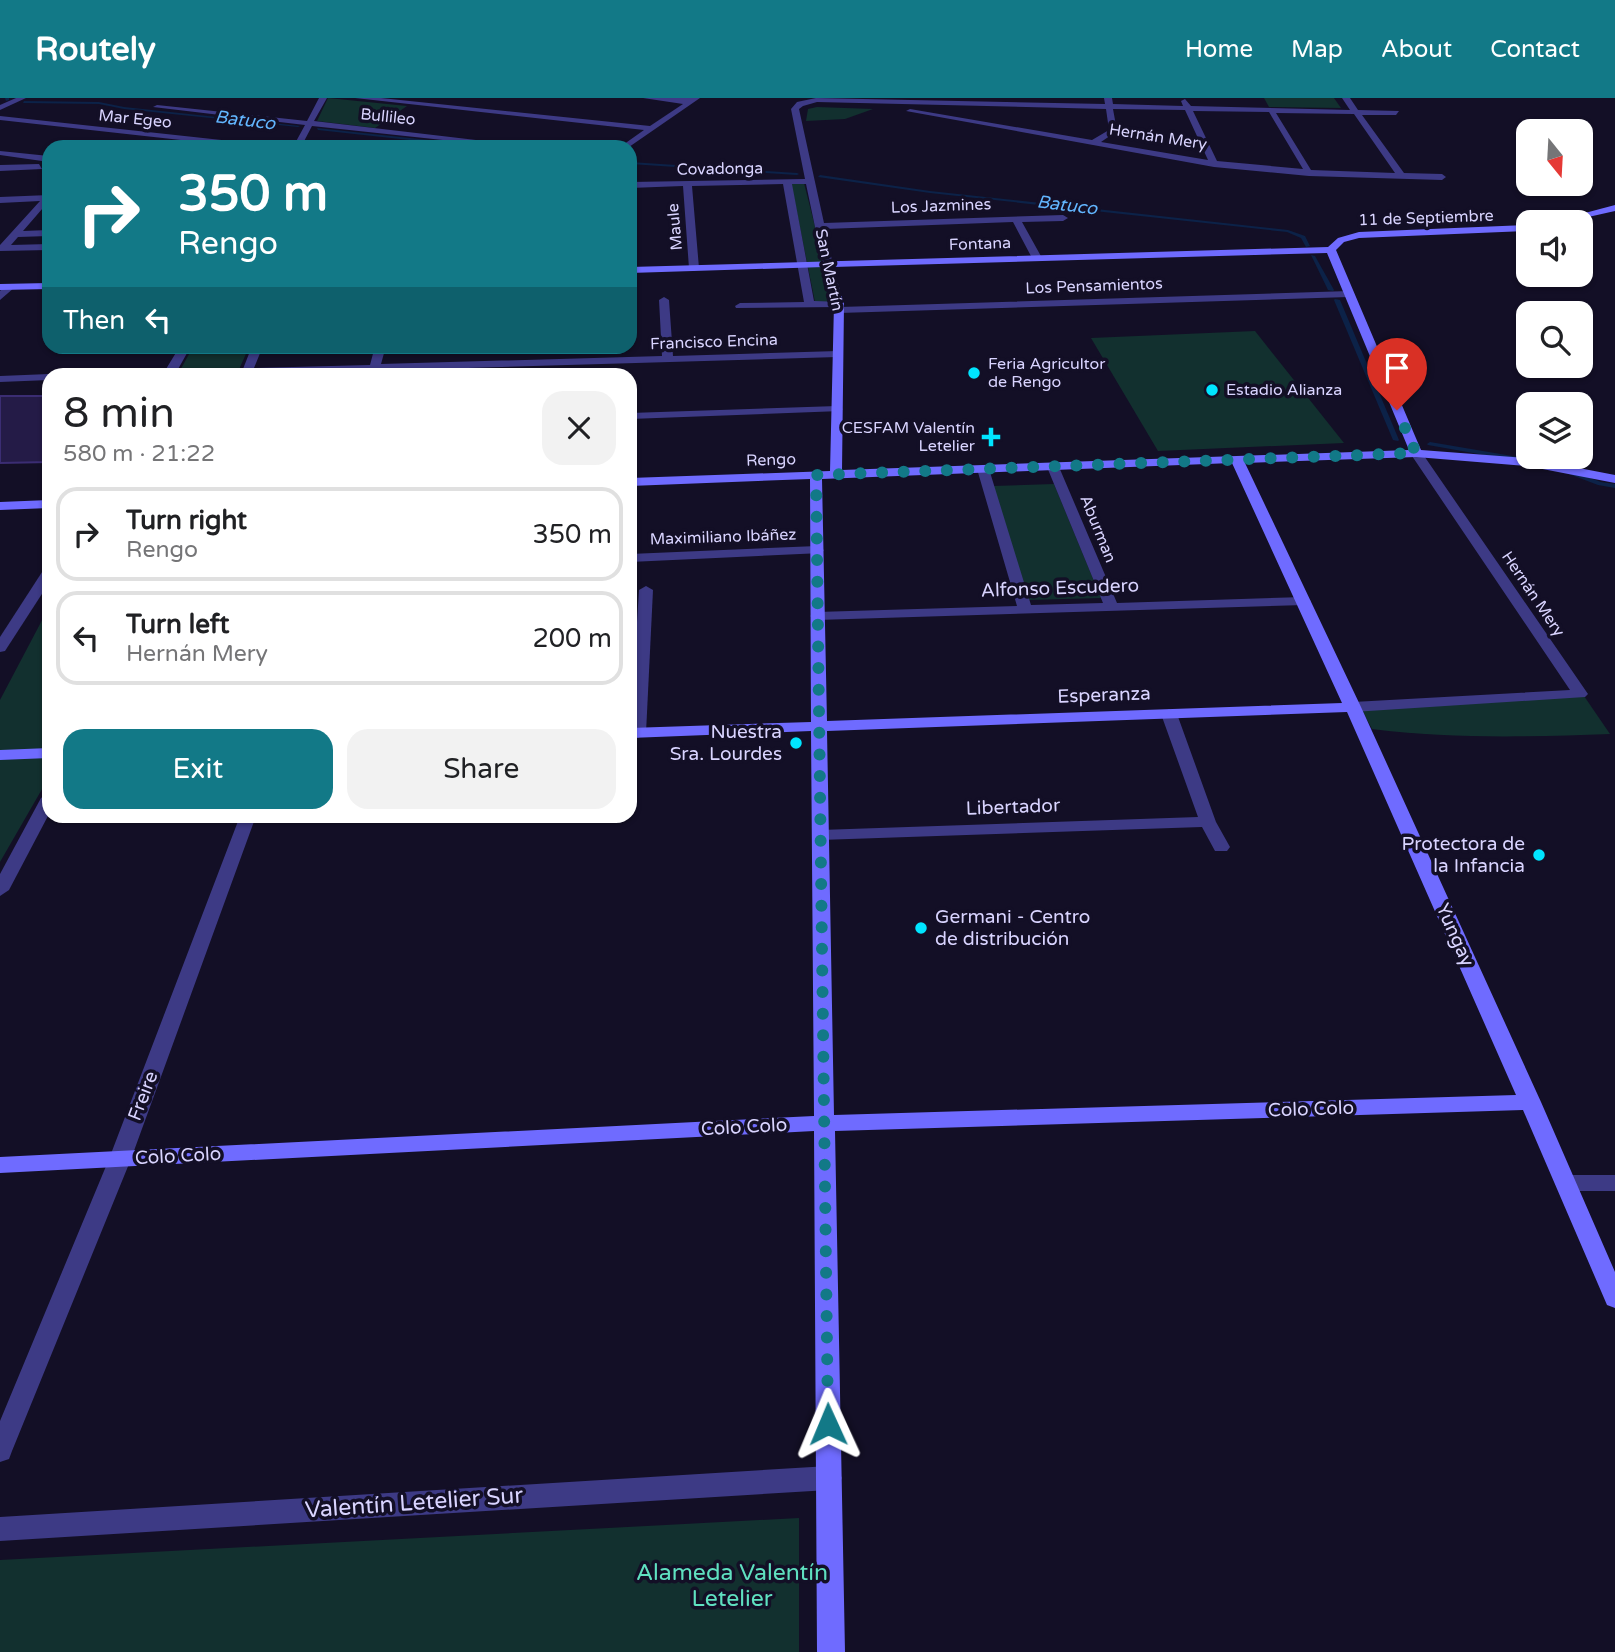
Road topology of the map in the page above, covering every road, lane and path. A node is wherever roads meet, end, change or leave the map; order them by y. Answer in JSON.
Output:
{"nodes":[{"id":1,"x":22,"y":98,"type":"edge"},
{"id":2,"x":178,"y":98,"type":"edge"},
{"id":3,"x":323,"y":98,"type":"edge"},
{"id":4,"x":359,"y":98,"type":"edge"},
{"id":5,"x":647,"y":98,"type":"edge"},
{"id":6,"x":1184,"y":98,"type":"edge"},
{"id":7,"x":1256,"y":98,"type":"edge"},
{"id":8,"x":1346,"y":98,"type":"edge"},
{"id":9,"x":693,"y":100,"type":"edge"},
{"id":10,"x":873,"y":101,"type":"junction"},
{"id":11,"x":1109,"y":102,"type":"edge"},
{"id":12,"x":0,"y":108,"type":"edge"},
{"id":13,"x":1189,"y":108,"type":"junction"},
{"id":14,"x":1267,"y":110,"type":"junction"},
{"id":15,"x":1356,"y":112,"type":"junction"},
{"id":16,"x":1396,"y":113,"type":"dead end"},
{"id":17,"x":0,"y":118,"type":"edge"},
{"id":18,"x":310,"y":123,"type":"junction"},
{"id":19,"x":651,"y":128,"type":"junction"},
{"id":20,"x":168,"y":140,"type":"edge"},
{"id":21,"x":301,"y":140,"type":"edge"},
{"id":22,"x":467,"y":140,"type":"edge"},
{"id":23,"x":634,"y":140,"type":"edge"},
{"id":24,"x":1092,"y":144,"type":"junction"},
{"id":25,"x":0,"y":153,"type":"edge"},
{"id":26,"x":42,"y":158,"type":"edge"},
{"id":27,"x":1214,"y":164,"type":"junction"},
{"id":28,"x":42,"y":167,"type":"edge"},
{"id":29,"x":0,"y":168,"type":"edge"},
{"id":30,"x":1309,"y":173,"type":"junction"},
{"id":31,"x":1401,"y":176,"type":"junction"},
{"id":32,"x":1442,"y":177,"type":"dead end"},
{"id":33,"x":787,"y":181,"type":"junction"},
{"id":34,"x":810,"y":181,"type":"junction"},
{"id":35,"x":687,"y":184,"type":"junction"},
{"id":36,"x":637,"y":185,"type":"edge"},
{"id":37,"x":42,"y":198,"type":"edge"},
{"id":38,"x":0,"y":200,"type":"edge"},
{"id":39,"x":42,"y":205,"type":"edge"},
{"id":40,"x":1615,"y":208,"type":"edge"},
{"id":41,"x":1593,"y":213,"type":"edge"},
{"id":42,"x":1063,"y":218,"type":"dead end"},
{"id":43,"x":1016,"y":219,"type":"junction"},
{"id":44,"x":820,"y":226,"type":"junction"},
{"id":45,"x":1516,"y":228,"type":"edge"},
{"id":46,"x":42,"y":233,"type":"edge"},
{"id":47,"x":15,"y":234,"type":"junction"},
{"id":48,"x":42,"y":247,"type":"edge"},
{"id":49,"x":1,"y":248,"type":"edge"},
{"id":50,"x":1331,"y":250,"type":"junction"},
{"id":51,"x":1037,"y":258,"type":"junction"},
{"id":52,"x":804,"y":265,"type":"junction"},
{"id":53,"x":828,"y":265,"type":"junction"},
{"id":54,"x":694,"y":268,"type":"junction"},
{"id":55,"x":637,"y":270,"type":"edge"},
{"id":56,"x":42,"y":286,"type":"edge"},
{"id":57,"x":5,"y":287,"type":"edge"},
{"id":58,"x":1349,"y":294,"type":"junction"},
{"id":59,"x":0,"y":297,"type":"edge"},
{"id":60,"x":664,"y":300,"type":"dead end"},
{"id":61,"x":810,"y":305,"type":"junction"},
{"id":62,"x":740,"y":306,"type":"dead end"},
{"id":63,"x":839,"y":307,"type":"junction"},
{"id":64,"x":378,"y":354,"type":"edge"},
{"id":65,"x":552,"y":354,"type":"edge"},
{"id":66,"x":838,"y":354,"type":"junction"},
{"id":67,"x":668,"y":359,"type":"junction"},
{"id":68,"x":551,"y":362,"type":"junction"},
{"id":69,"x":375,"y":368,"type":"edge"},
{"id":70,"x":530,"y":368,"type":"edge"},
{"id":71,"x":42,"y":377,"type":"edge"},
{"id":72,"x":0,"y":379,"type":"edge"},
{"id":73,"x":837,"y":409,"type":"junction"},
{"id":74,"x":637,"y":416,"type":"edge"},
{"id":75,"x":1416,"y":453,"type":"junction"},
{"id":76,"x":1237,"y":460,"type":"junction"},
{"id":77,"x":1054,"y":467,"type":"junction"},
{"id":78,"x":983,"y":469,"type":"junction"},
{"id":79,"x":826,"y":475,"type":"junction"},
{"id":80,"x":1611,"y":479,"type":"edge"},
{"id":81,"x":637,"y":482,"type":"edge"},
{"id":82,"x":42,"y":504,"type":"edge"},
{"id":83,"x":0,"y":506,"type":"edge"},
{"id":84,"x":817,"y":550,"type":"junction"},
{"id":85,"x":637,"y":558,"type":"edge"},
{"id":86,"x":42,"y":583,"type":"edge"},
{"id":87,"x":646,"y":590,"type":"dead end"},
{"id":88,"x":1304,"y":601,"type":"junction"},
{"id":89,"x":1111,"y":605,"type":"junction"},
{"id":90,"x":1026,"y":609,"type":"junction"},
{"id":91,"x":817,"y":616,"type":"junction"},
{"id":92,"x":0,"y":649,"type":"edge"},
{"id":93,"x":637,"y":666,"type":"edge"},
{"id":94,"x":1580,"y":694,"type":"joint"},
{"id":95,"x":1353,"y":708,"type":"junction"},
{"id":96,"x":1169,"y":714,"type":"junction"},
{"id":97,"x":819,"y":726,"type":"junction"},
{"id":98,"x":637,"y":733,"type":"edge"},
{"id":99,"x":42,"y":753,"type":"edge"},
{"id":100,"x":0,"y":755,"type":"edge"},
{"id":101,"x":42,"y":811,"type":"edge"},
{"id":102,"x":1208,"y":822,"type":"junction"},
{"id":103,"x":245,"y":823,"type":"edge"},
{"id":104,"x":820,"y":835,"type":"junction"},
{"id":105,"x":1221,"y":847,"type":"dead end"},
{"id":106,"x":0,"y":890,"type":"edge"},
{"id":107,"x":1531,"y":1102,"type":"junction"},
{"id":108,"x":824,"y":1123,"type":"junction"},
{"id":109,"x":120,"y":1159,"type":"junction"},
{"id":110,"x":0,"y":1165,"type":"edge"},
{"id":111,"x":1615,"y":1183,"type":"edge"},
{"id":112,"x":1566,"y":1184,"type":"junction"},
{"id":113,"x":1615,"y":1298,"type":"edge"},
{"id":114,"x":0,"y":1451,"type":"edge"},
{"id":115,"x":829,"y":1478,"type":"junction"},
{"id":116,"x":0,"y":1529,"type":"edge"},
{"id":117,"x":831,"y":1652,"type":"edge"}],
"edges":[{"from":1,"to":12,"type":"street"},
{"from":2,"to":18,"type":"street","name":"Bullileo"},
{"from":3,"to":18,"type":"street"},
{"from":4,"to":19,"type":"street"},
{"from":5,"to":9,"type":"street"},
{"from":6,"to":13,"type":"street"},
{"from":7,"to":14,"type":"street"},
{"from":8,"to":15,"type":"street"},
{"from":9,"to":19,"type":"street"},
{"from":10,"to":11,"type":"street"},
{"from":10,"to":24,"type":"street","name":"Hernán Mery"},
{"from":10,"to":34,"type":"street","name":"San Martín"},
{"from":11,"to":13,"type":"street"},
{"from":11,"to":24,"type":"street"},
{"from":13,"to":14,"type":"street"},
{"from":13,"to":27,"type":"street"},
{"from":14,"to":15,"type":"street"},
{"from":14,"to":30,"type":"street"},
{"from":15,"to":16,"type":"street"},
{"from":15,"to":31,"type":"street"},
{"from":17,"to":20,"type":"street","name":"Mar Egeo"},
{"from":18,"to":21,"type":"street"},
{"from":18,"to":22,"type":"street","name":"Bullileo"},
{"from":19,"to":23,"type":"street"},
{"from":24,"to":27,"type":"street","name":"Hernán Mery"},
{"from":25,"to":26,"type":"street"},
{"from":27,"to":30,"type":"street","name":"Hernán Mery"},
{"from":28,"to":29,"type":"street"},
{"from":30,"to":31,"type":"street","name":"Hernán Mery"},
{"from":31,"to":32,"type":"street","name":"Hernán Mery"},
{"from":33,"to":34,"type":"street","name":"Covadonga"},
{"from":33,"to":35,"type":"street","name":"Covadonga"},
{"from":33,"to":52,"type":"street","name":"San Martín"},
{"from":34,"to":44,"type":"street","name":"San Martín"},
{"from":35,"to":36,"type":"street","name":"Covadonga"},
{"from":35,"to":54,"type":"street","name":"Maule"},
{"from":37,"to":38,"type":"street"},
{"from":39,"to":47,"type":"street"},
{"from":40,"to":41,"type":"main road"},
{"from":42,"to":43,"type":"street","name":"Los Jazmines"},
{"from":43,"to":44,"type":"street","name":"Los Jazmines"},
{"from":43,"to":51,"type":"street"},
{"from":44,"to":53,"type":"street","name":"San Martín"},
{"from":45,"to":50,"type":"main road","name":"11 de Septiembre"},
{"from":46,"to":47,"type":"street"},
{"from":47,"to":49,"type":"street"},
{"from":48,"to":49,"type":"street"},
{"from":50,"to":51,"type":"main road","name":"Fontana"},
{"from":50,"to":58,"type":"main road","name":"Hernán Mery"},
{"from":51,"to":53,"type":"main road","name":"Fontana"},
{"from":52,"to":53,"type":"main road","name":"Fontana"},
{"from":52,"to":54,"type":"main road","name":"Fontana"},
{"from":52,"to":61,"type":"street","name":"San Martín"},
{"from":53,"to":63,"type":"main road","name":"San Martín"},
{"from":54,"to":55,"type":"main road","name":"Fontana"},
{"from":56,"to":57,"type":"main road"},
{"from":57,"to":59,"type":"street"},
{"from":58,"to":63,"type":"street","name":"Los Pensamientos"},
{"from":58,"to":75,"type":"main road","name":"Hernán Mery"},
{"from":60,"to":67,"type":"street"},
{"from":61,"to":62,"type":"street","name":"Los Pensamientos"},
{"from":61,"to":63,"type":"street","name":"Los Pensamientos"},
{"from":63,"to":66,"type":"main road","name":"San Martín"},
{"from":64,"to":69,"type":"street"},
{"from":65,"to":68,"type":"street"},
{"from":66,"to":67,"type":"street","name":"Francisco Encina"},
{"from":66,"to":73,"type":"main road","name":"San Martín"},
{"from":67,"to":68,"type":"street","name":"Francisco Encina"},
{"from":68,"to":70,"type":"street","name":"Francisco Encina"},
{"from":71,"to":72,"type":"street"},
{"from":73,"to":74,"type":"street"},
{"from":73,"to":79,"type":"main road","name":"San Martín"},
{"from":75,"to":76,"type":"main road","name":"Rengo"},
{"from":75,"to":80,"type":"main road","name":"Rengo"},
{"from":75,"to":94,"type":"street","name":"Hernán Mery"},
{"from":76,"to":77,"type":"main road","name":"Rengo"},
{"from":76,"to":88,"type":"main road","name":"Yungay"},
{"from":77,"to":78,"type":"main road","name":"Rengo"},
{"from":77,"to":89,"type":"street","name":"Aburman"},
{"from":78,"to":79,"type":"main road","name":"Rengo"},
{"from":78,"to":90,"type":"street"},
{"from":79,"to":81,"type":"main road","name":"Rengo"},
{"from":79,"to":84,"type":"main road","name":"San Martín"},
{"from":82,"to":83,"type":"main road"},
{"from":84,"to":85,"type":"street","name":"Maximiliano Ibáñez"},
{"from":84,"to":91,"type":"main road","name":"San Martín"},
{"from":86,"to":92,"type":"street"},
{"from":87,"to":93,"type":"street"},
{"from":88,"to":89,"type":"street","name":"Alfonso Escudero"},
{"from":88,"to":95,"type":"main road","name":"Yungay"},
{"from":89,"to":90,"type":"street","name":"Alfonso Escudero"},
{"from":90,"to":91,"type":"street","name":"Alfonso Escudero"},
{"from":91,"to":97,"type":"main road","name":"San Martín"},
{"from":94,"to":95,"type":"street","name":"Esperanza"},
{"from":95,"to":96,"type":"main road","name":"Esperanza"},
{"from":95,"to":107,"type":"main road","name":"Yungay"},
{"from":96,"to":97,"type":"main road","name":"Esperanza"},
{"from":96,"to":102,"type":"street"},
{"from":97,"to":98,"type":"main road","name":"Esperanza"},
{"from":97,"to":104,"type":"main road","name":"San Martín"},
{"from":99,"to":100,"type":"main road"},
{"from":101,"to":106,"type":"street"},
{"from":102,"to":104,"type":"street","name":"Libertador"},
{"from":102,"to":105,"type":"street"},
{"from":103,"to":109,"type":"street","name":"Freire"},
{"from":104,"to":108,"type":"main road","name":"San Martín"},
{"from":107,"to":108,"type":"main road","name":"Colo Colo"},
{"from":107,"to":112,"type":"main road","name":"Yungay"},
{"from":108,"to":109,"type":"main road","name":"Colo Colo"},
{"from":108,"to":115,"type":"main road","name":"San Martín"},
{"from":109,"to":110,"type":"main road","name":"Colo Colo"},
{"from":109,"to":114,"type":"street","name":"Freire"},
{"from":111,"to":112,"type":"street"},
{"from":112,"to":113,"type":"main road","name":"Yungay"},
{"from":115,"to":116,"type":"street","name":"Valentín Letelier Sur"},
{"from":115,"to":117,"type":"main road","name":"San Martín"}]}
